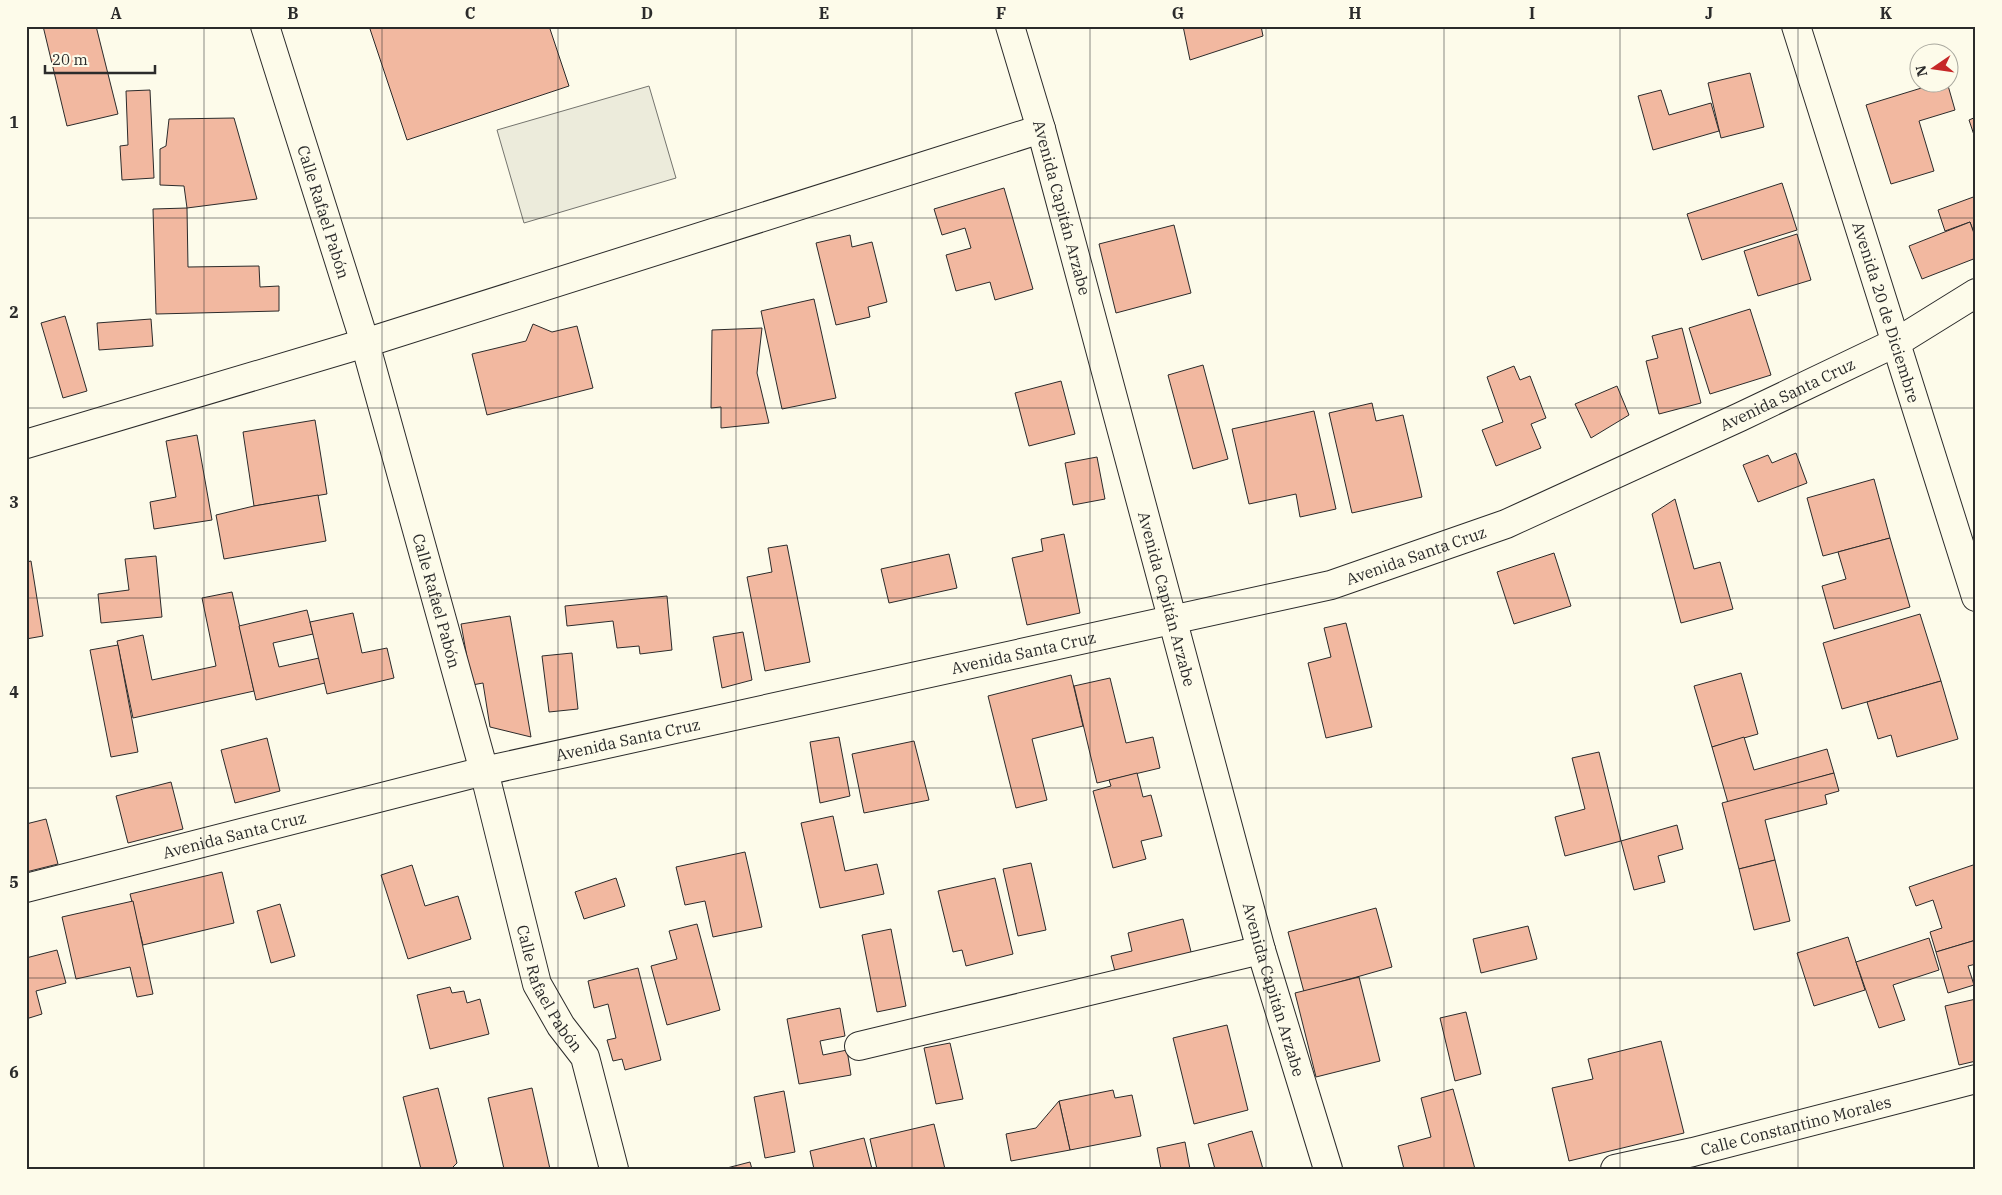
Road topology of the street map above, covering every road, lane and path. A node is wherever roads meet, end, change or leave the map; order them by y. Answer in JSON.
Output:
{"nodes":[{"id":1,"x":265,"y":26,"type":"edge"},
{"id":2,"x":1010,"y":26,"type":"edge"},
{"id":3,"x":1796,"y":26,"type":"edge"},
{"id":4,"x":1041,"y":129,"type":"junction"},
{"id":5,"x":1976,"y":293,"type":"edge"},
{"id":6,"x":1897,"y":342,"type":"junction"},
{"id":7,"x":365,"y":344,"type":"junction"},
{"id":8,"x":26,"y":444,"type":"edge"},
{"id":9,"x":1976,"y":597,"type":"edge"},
{"id":10,"x":1173,"y":619,"type":"junction"},
{"id":11,"x":484,"y":771,"type":"junction"},
{"id":12,"x":26,"y":888,"type":"edge"},
{"id":13,"x":1262,"y":950,"type":"junction"},
{"id":14,"x":859,"y":1046,"type":"dead end"},
{"id":15,"x":1976,"y":1078,"type":"edge"},
{"id":16,"x":614,"y":1169,"type":"edge"},
{"id":17,"x":1328,"y":1169,"type":"edge"},
{"id":18,"x":1614,"y":1169,"type":"edge"}],
"edges":[{"from":1,"to":7,"type":"main road","name":"Calle Rafael Pabón"},
{"from":2,"to":4,"type":"main road","name":"Avenida Capitán Arzabe"},
{"from":3,"to":6,"type":"main road","name":"Avenida 20 de Diciembre"},
{"from":4,"to":7,"type":"main road"},
{"from":4,"to":10,"type":"main road","name":"Avenida Capitán Arzabe"},
{"from":5,"to":6,"type":"main road","name":"Avenida Santa Cruz"},
{"from":6,"to":9,"type":"main road","name":"Avenida 20 de Diciembre"},
{"from":6,"to":10,"type":"main road","name":"Avenida Santa Cruz"},
{"from":7,"to":8,"type":"main road"},
{"from":7,"to":11,"type":"main road","name":"Calle Rafael Pabón"},
{"from":10,"to":11,"type":"main road","name":"Avenida Santa Cruz"},
{"from":10,"to":13,"type":"main road","name":"Avenida Capitán Arzabe"},
{"from":11,"to":12,"type":"main road","name":"Avenida Santa Cruz"},
{"from":11,"to":16,"type":"main road","name":"Calle Rafael Pabón"},
{"from":13,"to":14,"type":"main road"},
{"from":13,"to":17,"type":"main road","name":"Avenida Capitán Arzabe"},
{"from":15,"to":18,"type":"main road","name":"Calle Constantino Morales"}]}
